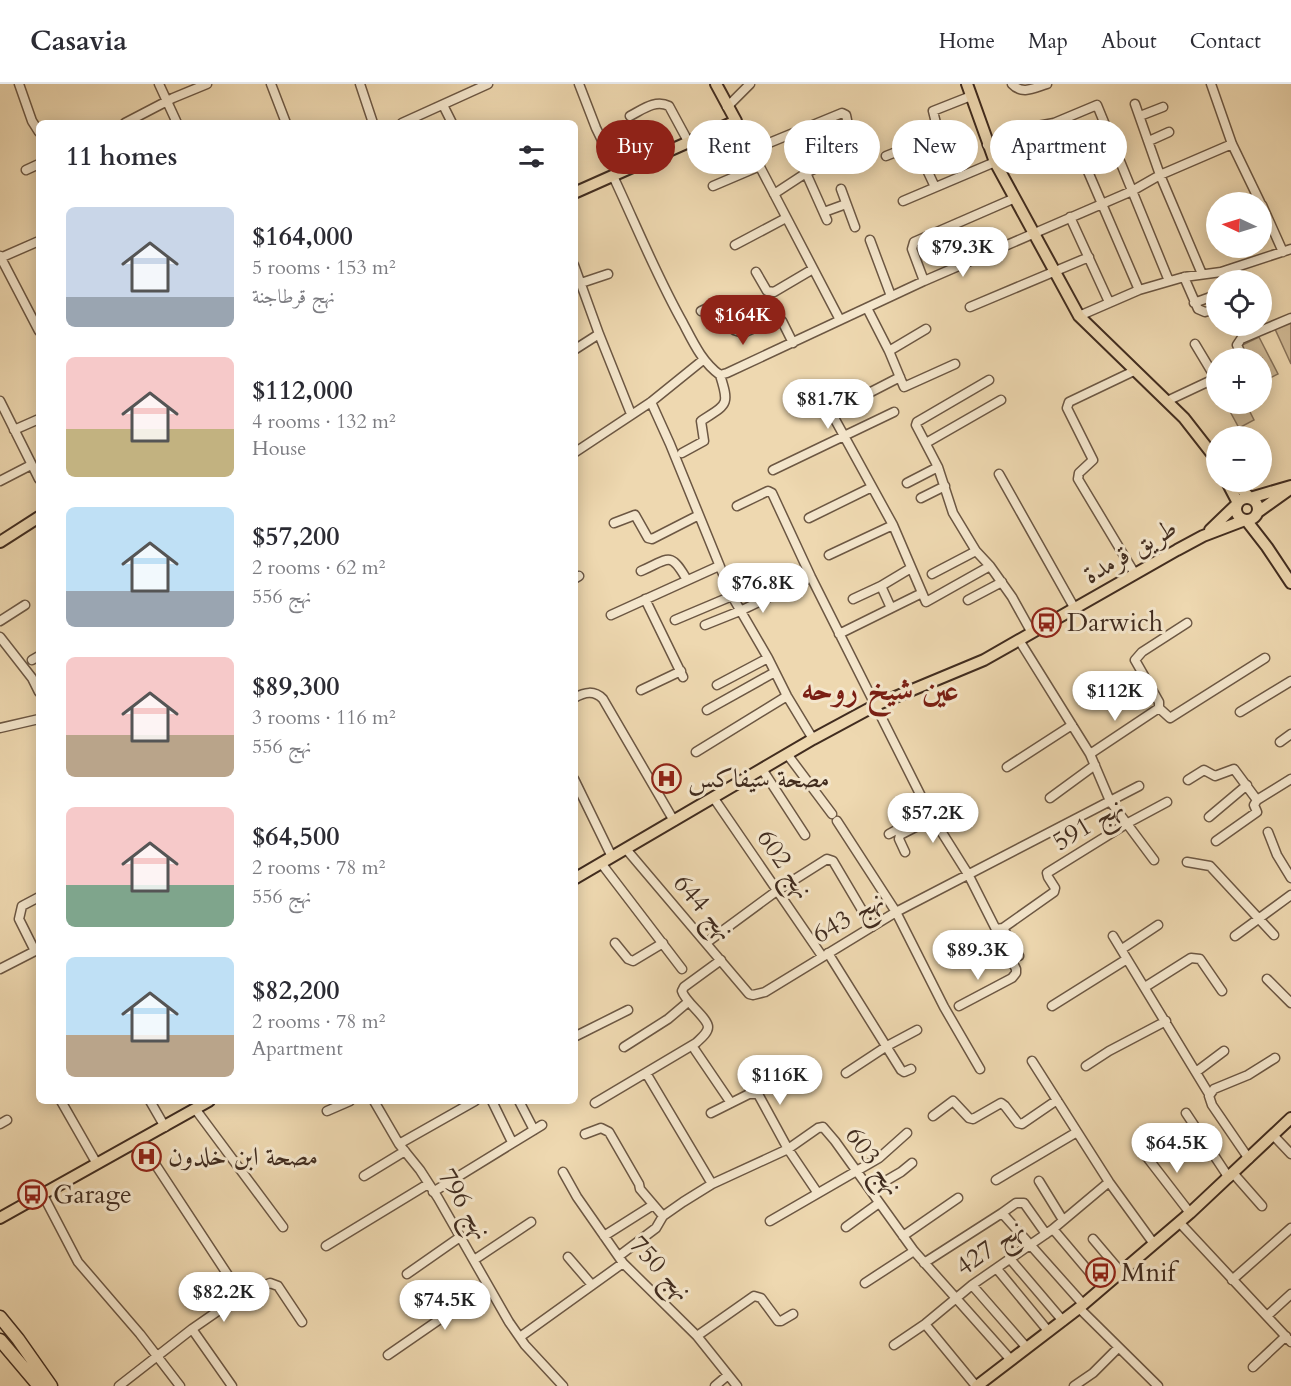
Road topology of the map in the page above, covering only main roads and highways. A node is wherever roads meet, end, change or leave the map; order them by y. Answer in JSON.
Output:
{"nodes":[{"id":1,"x":716,"y":84,"type":"edge"},
{"id":2,"x":967,"y":84,"type":"edge"},
{"id":3,"x":578,"y":191,"type":"edge"},
{"id":4,"x":1206,"y":445,"type":"edge"},
{"id":5,"x":1291,"y":487,"type":"edge"},
{"id":6,"x":1232,"y":492,"type":"edge"},
{"id":7,"x":1244,"y":492,"type":"edge"},
{"id":8,"x":1249,"y":498,"type":"junction"},
{"id":9,"x":1237,"y":504,"type":"junction"},
{"id":10,"x":1258,"y":513,"type":"junction"},
{"id":11,"x":36,"y":519,"type":"edge"},
{"id":12,"x":1246,"y":520,"type":"junction"},
{"id":13,"x":1203,"y":536,"type":"junction"},
{"id":14,"x":0,"y":542,"type":"edge"},
{"id":15,"x":1267,"y":547,"type":"junction"},
{"id":16,"x":1291,"y":583,"type":"edge"},
{"id":17,"x":578,"y":877,"type":"edge"},
{"id":18,"x":205,"y":1104,"type":"edge"},
{"id":19,"x":1291,"y":1118,"type":"edge"},
{"id":20,"x":1,"y":1214,"type":"edge"},
{"id":21,"x":0,"y":1317,"type":"edge"},
{"id":22,"x":0,"y":1328,"type":"edge"},
{"id":23,"x":5,"y":1346,"type":"edge"},
{"id":24,"x":38,"y":1386,"type":"edge"},
{"id":25,"x":50,"y":1386,"type":"edge"},
{"id":26,"x":977,"y":1386,"type":"edge"}],
"edges":[{"from":1,"to":3,"type":"main road"},
{"from":2,"to":4,"type":"main road"},
{"from":5,"to":8,"type":"main road"},
{"from":5,"to":10,"type":"main road"},
{"from":6,"to":9,"type":"main road"},
{"from":7,"to":8,"type":"main road"},
{"from":8,"to":9,"type":"main road"},
{"from":8,"to":10,"type":"main road"},
{"from":9,"to":12,"type":"main road"},
{"from":9,"to":13,"type":"main road","name":"طريق قرمدة"},
{"from":10,"to":12,"type":"main road"},
{"from":10,"to":15,"type":"main road"},
{"from":11,"to":14,"type":"main road"},
{"from":12,"to":13,"type":"main road","name":"طريق قرمدة"},
{"from":12,"to":15,"type":"main road"},
{"from":13,"to":17,"type":"main road","name":"طريق قرمدة"},
{"from":15,"to":16,"type":"main road"},
{"from":18,"to":20,"type":"main road"},
{"from":19,"to":26,"type":"main road"},
{"from":21,"to":25,"type":"highway"},
{"from":22,"to":23,"type":"highway"},
{"from":23,"to":24,"type":"highway"},
{"from":23,"to":25,"type":"highway"}]}
